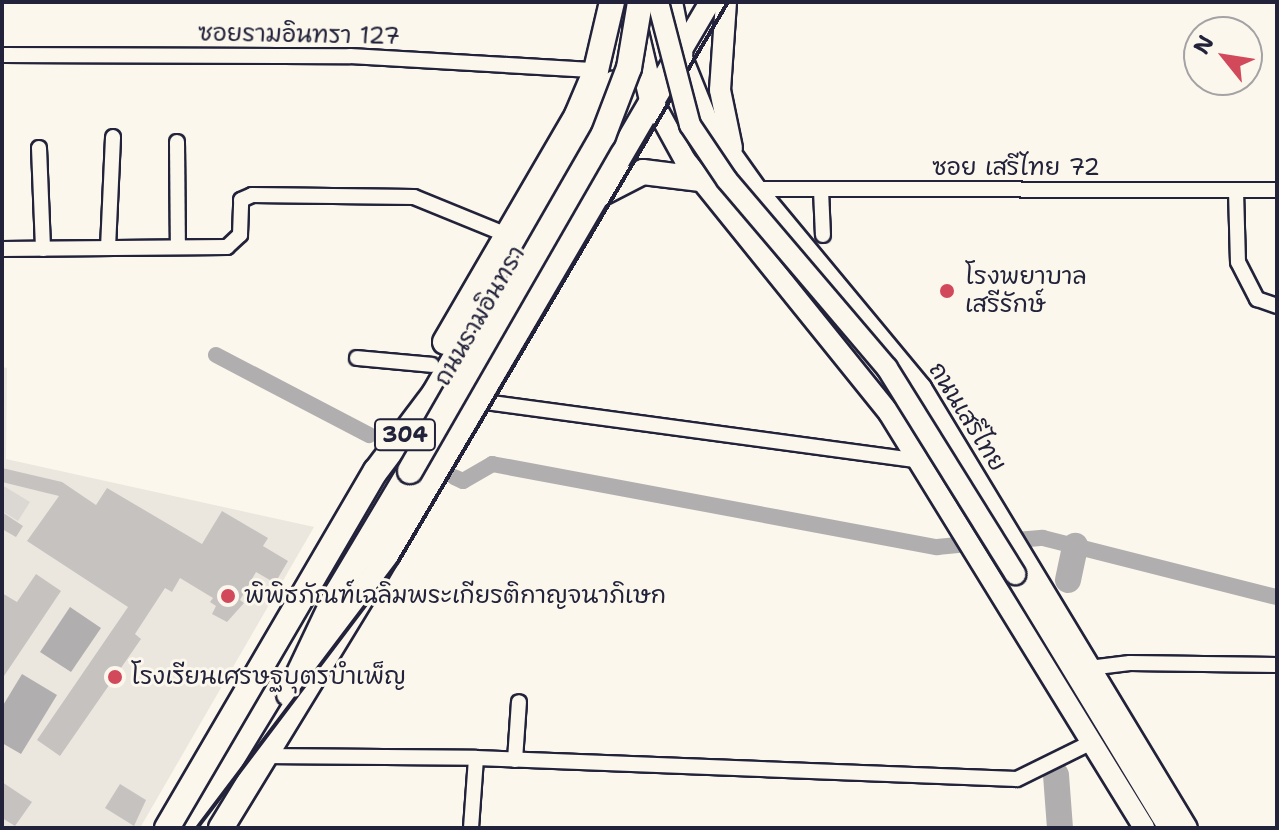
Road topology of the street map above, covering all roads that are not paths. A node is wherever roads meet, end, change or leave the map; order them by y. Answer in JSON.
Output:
{"nodes":[{"id":1,"x":612,"y":2,"type":"edge"},
{"id":2,"x":630,"y":2,"type":"edge"},
{"id":3,"x":640,"y":2,"type":"edge"},
{"id":4,"x":657,"y":2,"type":"edge"},
{"id":5,"x":670,"y":2,"type":"edge"},
{"id":6,"x":710,"y":2,"type":"edge"},
{"id":7,"x":726,"y":2,"type":"edge"},
{"id":8,"x":638,"y":38,"type":"junction"},
{"id":9,"x":680,"y":53,"type":"junction"},
{"id":10,"x":2,"y":55,"type":"edge"},
{"id":11,"x":596,"y":70,"type":"junction"},
{"id":12,"x":652,"y":100,"type":"junction"},
{"id":13,"x":113,"y":137,"type":"dead end"},
{"id":14,"x":177,"y":142,"type":"dead end"},
{"id":15,"x":39,"y":148,"type":"dead end"},
{"id":16,"x":737,"y":165,"type":"junction"},
{"id":17,"x":699,"y":179,"type":"junction"},
{"id":18,"x":756,"y":189,"type":"junction"},
{"id":19,"x":821,"y":190,"type":"junction"},
{"id":20,"x":1277,"y":190,"type":"edge"},
{"id":21,"x":1236,"y":191,"type":"junction"},
{"id":22,"x":598,"y":195,"type":"junction"},
{"id":23,"x":507,"y":235,"type":"junction"},
{"id":24,"x":823,"y":235,"type":"dead end"},
{"id":25,"x":178,"y":247,"type":"junction"},
{"id":26,"x":108,"y":248,"type":"junction"},
{"id":27,"x":2,"y":249,"type":"edge"},
{"id":28,"x":43,"y":249,"type":"junction"},
{"id":29,"x":497,"y":287,"type":"junction"},
{"id":30,"x":533,"y":306,"type":"junction"},
{"id":31,"x":1277,"y":306,"type":"edge"},
{"id":32,"x":872,"y":328,"type":"junction"},
{"id":33,"x":841,"y":350,"type":"junction"},
{"id":34,"x":357,"y":358,"type":"dead end"},
{"id":35,"x":432,"y":365,"type":"junction"},
{"id":36,"x":478,"y":401,"type":"junction"},
{"id":37,"x":921,"y":461,"type":"junction"},
{"id":38,"x":376,"y":471,"type":"junction"},
{"id":39,"x":1277,"y":665,"type":"edge"},
{"id":40,"x":1089,"y":668,"type":"junction"},
{"id":41,"x":519,"y":702,"type":"dead end"},
{"id":42,"x":1092,"y":742,"type":"junction"},
{"id":43,"x":262,"y":756,"type":"junction"},
{"id":44,"x":476,"y":758,"type":"junction"},
{"id":45,"x":515,"y":760,"type":"junction"},
{"id":46,"x":167,"y":828,"type":"edge"},
{"id":47,"x":221,"y":828,"type":"edge"},
{"id":48,"x":471,"y":828,"type":"edge"},
{"id":49,"x":1144,"y":828,"type":"edge"},
{"id":50,"x":1169,"y":828,"type":"edge"},
{"id":51,"x":1187,"y":828,"type":"edge"}],
"edges":[{"from":1,"to":11,"type":"highway"},
{"from":2,"to":8,"type":"highway"},
{"from":3,"to":43,"type":"highway","bridge":true},
{"from":4,"to":8,"type":"highway","name":"ถนนรามอินทรา","number":"304"},
{"from":4,"to":50,"type":"main road","bridge":true},
{"from":5,"to":9,"type":"highway"},
{"from":6,"to":9,"type":"main road"},
{"from":7,"to":16,"type":"main road"},
{"from":8,"to":12,"type":"highway"},
{"from":8,"to":29,"type":"highway","name":"ถนนรามอินทรา","number":"304"},
{"from":9,"to":12,"type":"highway","name":"ถนนรามอินทรา","number":"304"},
{"from":9,"to":16,"type":"main road","name":"ถนนเสรีไทย"},
{"from":10,"to":11,"type":"street","name":"ซอยรามอินทรา 127"},
{"from":11,"to":23,"type":"highway"},
{"from":12,"to":17,"type":"main road"},
{"from":12,"to":22,"type":"highway","name":"ถนนรามอินทรา","number":"304"},
{"from":13,"to":26,"type":"street"},
{"from":14,"to":25,"type":"street"},
{"from":15,"to":28,"type":"street"},
{"from":16,"to":18,"type":"main road","name":"ถนนเสรีไทย"},
{"from":17,"to":22,"type":"highway"},
{"from":17,"to":33,"type":"main road"},
{"from":18,"to":19,"type":"street","name":"ซอย เสรีไทย 72"},
{"from":18,"to":32,"type":"main road","name":"ถนนเสรีไทย"},
{"from":19,"to":21,"type":"street","name":"ซอย เสรีไทย 72"},
{"from":19,"to":24,"type":"street"},
{"from":20,"to":21,"type":"street","name":"ซอย เสรีไทย 72"},
{"from":21,"to":31,"type":"street"},
{"from":22,"to":30,"type":"highway","name":"ถนนรามอินทรา","number":"304"},
{"from":23,"to":25,"type":"street"},
{"from":23,"to":35,"type":"highway"},
{"from":25,"to":26,"type":"street"},
{"from":26,"to":28,"type":"street"},
{"from":27,"to":28,"type":"street"},
{"from":29,"to":30,"type":"highway"},
{"from":29,"to":38,"type":"highway","name":"ถนนรามอินทรา","number":"304"},
{"from":30,"to":36,"type":"highway","name":"ถนนรามอินทรา","number":"304"},
{"from":32,"to":33,"type":"main road"},
{"from":32,"to":40,"type":"main road","name":"ถนนเสรีไทย"},
{"from":33,"to":37,"type":"main road"},
{"from":34,"to":35,"type":"street"},
{"from":35,"to":38,"type":"highway"},
{"from":36,"to":37,"type":"street"},
{"from":36,"to":43,"type":"highway","name":"ถนนรามอินทรา","number":"304"},
{"from":37,"to":42,"type":"main road"},
{"from":38,"to":46,"type":"highway","name":"ถนนรามอินทรา","number":"304"},
{"from":39,"to":40,"type":"street"},
{"from":40,"to":51,"type":"main road","name":"ถนนเสรีไทย"},
{"from":41,"to":45,"type":"street"},
{"from":42,"to":45,"type":"street"},
{"from":42,"to":49,"type":"main road"},
{"from":43,"to":44,"type":"street"},
{"from":43,"to":47,"type":"highway","name":"ถนนรามอินทรา","number":"304"},
{"from":44,"to":45,"type":"street"},
{"from":44,"to":48,"type":"street"}]}
